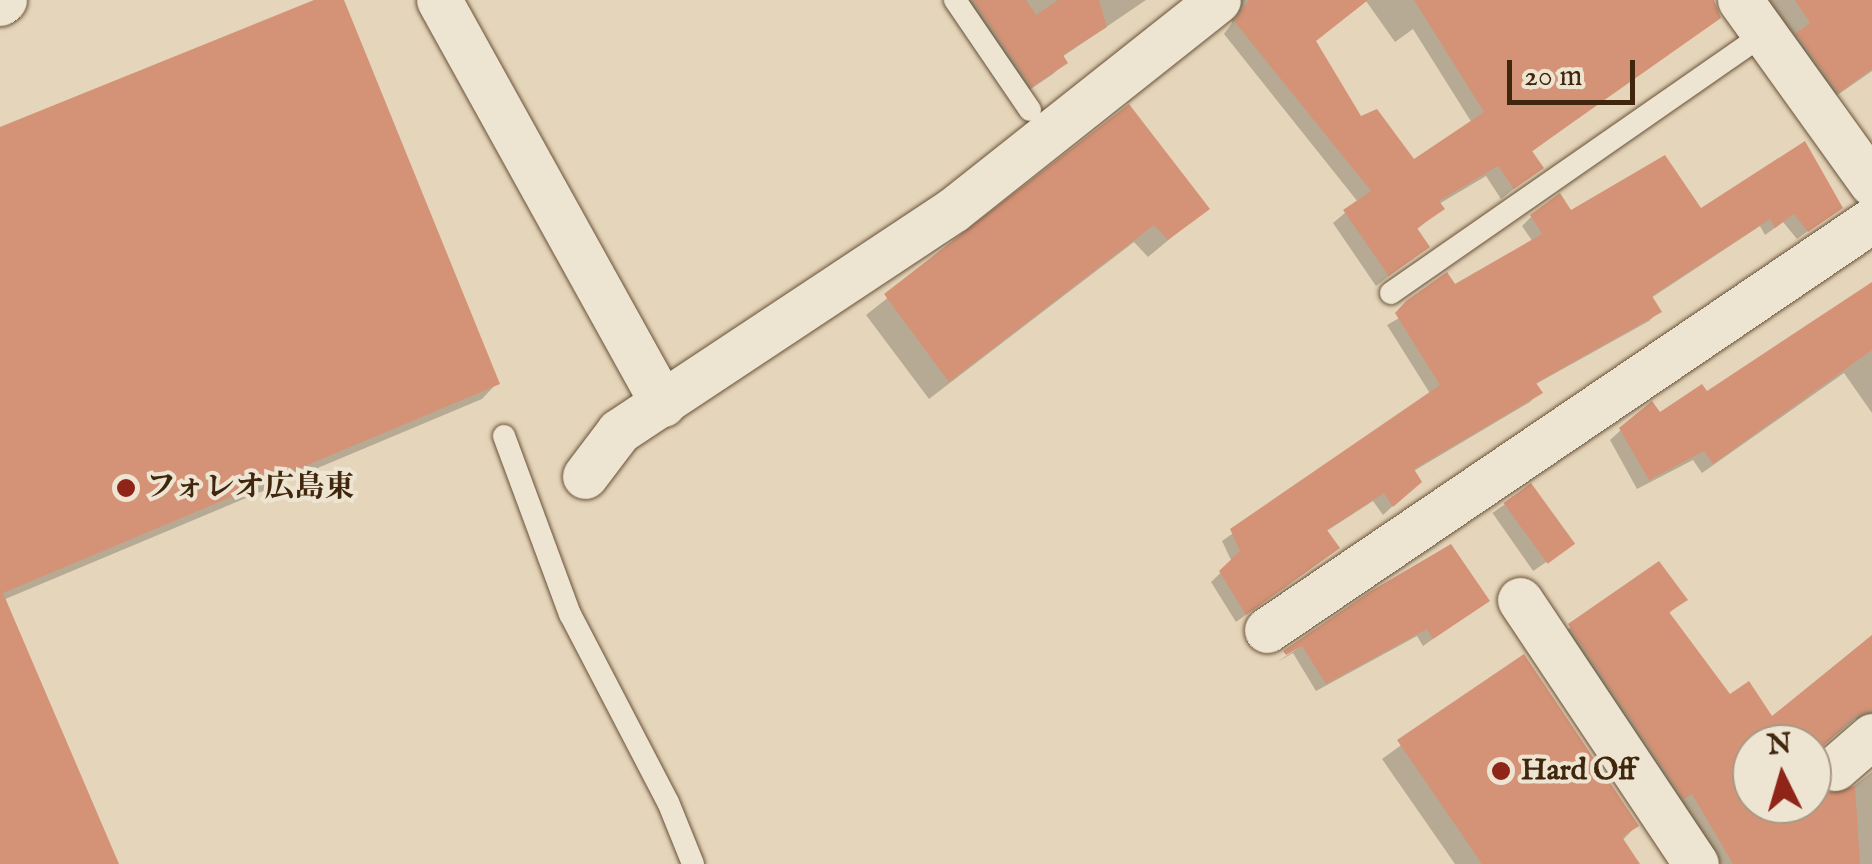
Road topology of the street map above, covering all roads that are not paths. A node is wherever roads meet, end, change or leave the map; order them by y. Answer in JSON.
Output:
{"nodes":[{"id":1,"x":440,"y":0,"type":"edge"},
{"id":2,"x":955,"y":0,"type":"edge"},
{"id":3,"x":1218,"y":0,"type":"edge"},
{"id":4,"x":1751,"y":17,"type":"edge"},
{"id":5,"x":1030,"y":110,"type":"dead end"},
{"id":6,"x":1867,"y":166,"type":"edge"},
{"id":7,"x":1872,"y":220,"type":"edge"},
{"id":8,"x":1391,"y":293,"type":"dead end"},
{"id":9,"x":662,"y":404,"type":"junction"},
{"id":10,"x":504,"y":436,"type":"dead end"},
{"id":11,"x":585,"y":476,"type":"dead end"},
{"id":12,"x":1520,"y":600,"type":"dead end"},
{"id":13,"x":1267,"y":630,"type":"dead end"},
{"id":14,"x":1872,"y":736,"type":"edge"},
{"id":15,"x":1835,"y":768,"type":"dead end"},
{"id":16,"x":693,"y":864,"type":"edge"},
{"id":17,"x":1696,"y":864,"type":"edge"}],
"edges":[{"from":1,"to":9,"type":"street"},
{"from":2,"to":5,"type":"lane"},
{"from":3,"to":9,"type":"street"},
{"from":4,"to":6,"type":"street"},
{"from":4,"to":8,"type":"lane"},
{"from":7,"to":13,"type":"street"},
{"from":9,"to":11,"type":"street"},
{"from":10,"to":16,"type":"lane"},
{"from":12,"to":17,"type":"street"},
{"from":14,"to":15,"type":"street"}]}
